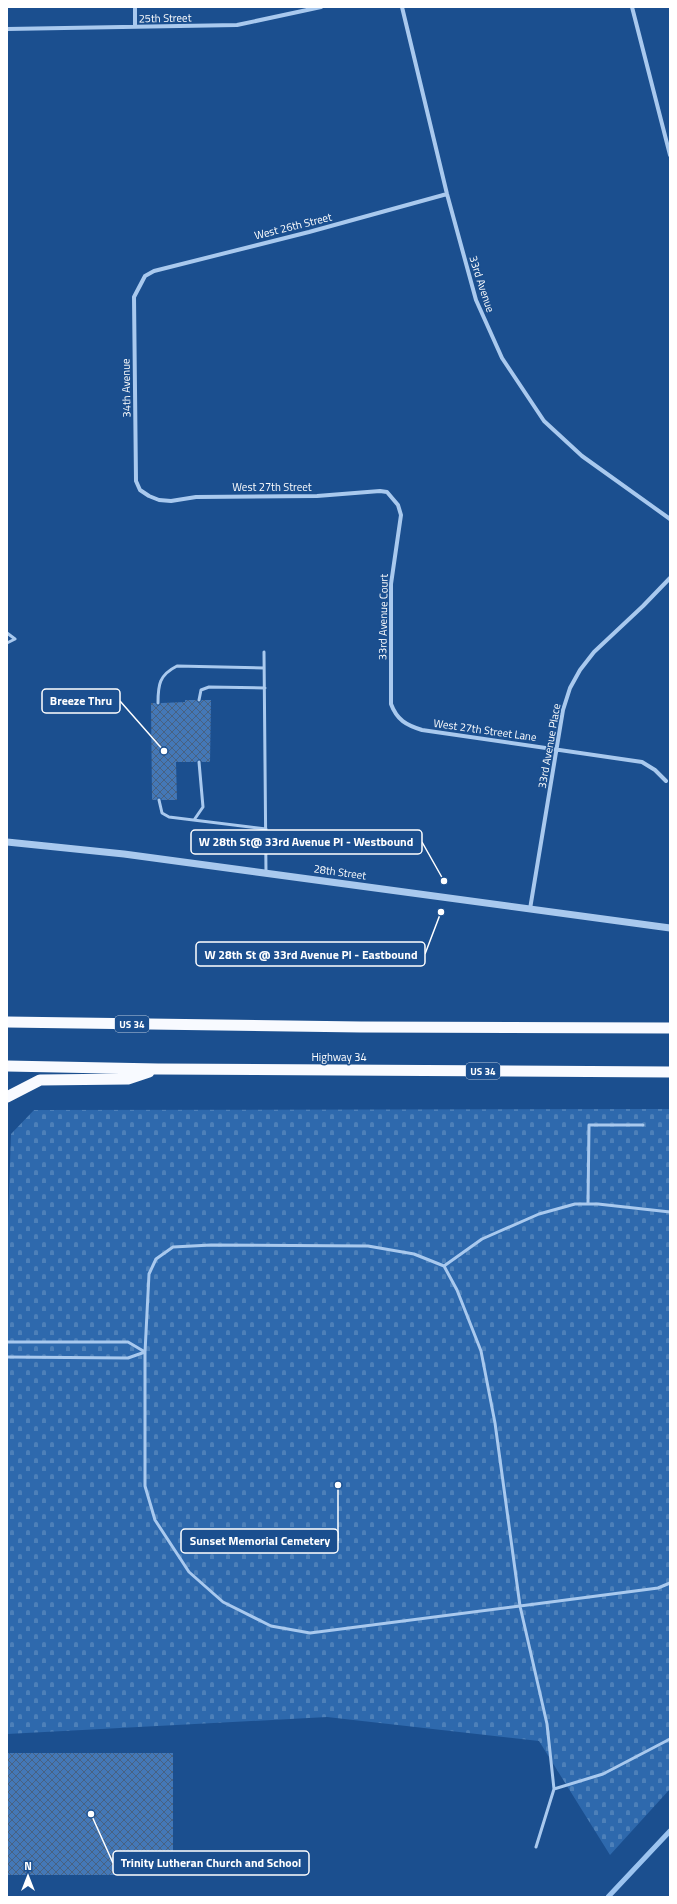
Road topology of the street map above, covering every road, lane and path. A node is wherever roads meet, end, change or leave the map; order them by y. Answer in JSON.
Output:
{"nodes":[{"id":1,"x":135,"y":7,"type":"edge"},
{"id":2,"x":321,"y":7,"type":"edge"},
{"id":3,"x":402,"y":7,"type":"edge"},
{"id":4,"x":632,"y":7,"type":"edge"},
{"id":5,"x":135,"y":27,"type":"junction"},
{"id":6,"x":7,"y":29,"type":"edge"},
{"id":7,"x":670,"y":155,"type":"edge"},
{"id":8,"x":447,"y":194,"type":"junction"},
{"id":9,"x":145,"y":276,"type":"joint"},
{"id":10,"x":148,"y":496,"type":"joint"},
{"id":11,"x":393,"y":498,"type":"joint"},
{"id":12,"x":670,"y":519,"type":"edge"},
{"id":13,"x":670,"y":578,"type":"edge"},
{"id":14,"x":7,"y":633,"type":"edge"},
{"id":15,"x":7,"y":643,"type":"edge"},
{"id":16,"x":264,"y":652,"type":"dead end"},
{"id":17,"x":264,"y":668,"type":"junction"},
{"id":18,"x":265,"y":688,"type":"junction"},
{"id":19,"x":199,"y":700,"type":"dead end"},
{"id":20,"x":158,"y":703,"type":"dead end"},
{"id":21,"x":395,"y":714,"type":"joint"},
{"id":22,"x":556,"y":749,"type":"junction"},
{"id":23,"x":199,"y":762,"type":"dead end"},
{"id":24,"x":666,"y":781,"type":"dead end"},
{"id":25,"x":159,"y":800,"type":"dead end"},
{"id":26,"x":194,"y":820,"type":"junction"},
{"id":27,"x":266,"y":829,"type":"junction"},
{"id":28,"x":7,"y":842,"type":"edge"},
{"id":29,"x":266,"y":873,"type":"junction"},
{"id":30,"x":530,"y":909,"type":"junction"},
{"id":31,"x":670,"y":928,"type":"edge"},
{"id":32,"x":7,"y":1022,"type":"edge"},
{"id":33,"x":670,"y":1028,"type":"edge"},
{"id":34,"x":7,"y":1066,"type":"edge"},
{"id":35,"x":158,"y":1069,"type":"junction"},
{"id":36,"x":670,"y":1072,"type":"edge"},
{"id":37,"x":7,"y":1097,"type":"edge"},
{"id":38,"x":643,"y":1125,"type":"dead end"},
{"id":39,"x":588,"y":1204,"type":"junction"},
{"id":40,"x":670,"y":1212,"type":"edge"},
{"id":41,"x":444,"y":1266,"type":"junction"},
{"id":42,"x":7,"y":1342,"type":"edge"},
{"id":43,"x":145,"y":1352,"type":"junction"},
{"id":44,"x":7,"y":1357,"type":"edge"},
{"id":45,"x":670,"y":1583,"type":"edge"},
{"id":46,"x":520,"y":1606,"type":"junction"},
{"id":47,"x":670,"y":1739,"type":"edge"},
{"id":48,"x":554,"y":1789,"type":"junction"},
{"id":49,"x":536,"y":1847,"type":"dead end"}],
"edges":[{"from":1,"to":5,"type":"street"},
{"from":2,"to":5,"type":"street","name":"25th Street"},
{"from":3,"to":8,"type":"street","name":"33rd Avenue"},
{"from":4,"to":7,"type":"street"},
{"from":5,"to":6,"type":"street","name":"25th Street"},
{"from":8,"to":9,"type":"street","name":"West 26th Street"},
{"from":8,"to":12,"type":"street","name":"33rd Avenue"},
{"from":9,"to":10,"type":"street","name":"34th Avenue"},
{"from":10,"to":11,"type":"street","name":"West 27th Street"},
{"from":11,"to":21,"type":"street","name":"33rd Avenue Court"},
{"from":13,"to":22,"type":"street","name":"33rd Avenue Place"},
{"from":14,"to":15,"type":"lane"},
{"from":16,"to":17,"type":"lane"},
{"from":17,"to":18,"type":"lane"},
{"from":17,"to":20,"type":"lane"},
{"from":18,"to":19,"type":"lane"},
{"from":18,"to":27,"type":"lane"},
{"from":21,"to":22,"type":"street","name":"West 27th Street Lane"},
{"from":22,"to":24,"type":"street","name":"West 27th Street Lane"},
{"from":22,"to":30,"type":"street","name":"33rd Avenue Place"},
{"from":23,"to":26,"type":"lane"},
{"from":25,"to":26,"type":"lane"},
{"from":26,"to":27,"type":"lane"},
{"from":27,"to":29,"type":"lane"},
{"from":28,"to":29,"type":"street","name":"28th Street"},
{"from":29,"to":30,"type":"street","name":"28th Street"},
{"from":30,"to":31,"type":"street","name":"28th Street"},
{"from":32,"to":33,"type":"highway","number":"US 34"},
{"from":34,"to":35,"type":"highway","name":"Highway 34","number":"US 34"},
{"from":35,"to":36,"type":"highway","name":"Highway 34","number":"US 34"},
{"from":35,"to":37,"type":"highway"},
{"from":38,"to":39,"type":"lane"},
{"from":39,"to":40,"type":"lane"},
{"from":39,"to":41,"type":"lane"},
{"from":41,"to":43,"type":"lane"},
{"from":41,"to":46,"type":"lane"},
{"from":42,"to":43,"type":"lane"},
{"from":43,"to":44,"type":"lane"},
{"from":43,"to":46,"type":"lane"},
{"from":45,"to":46,"type":"lane"},
{"from":46,"to":48,"type":"lane"},
{"from":47,"to":48,"type":"lane"},
{"from":48,"to":49,"type":"lane"}]}
